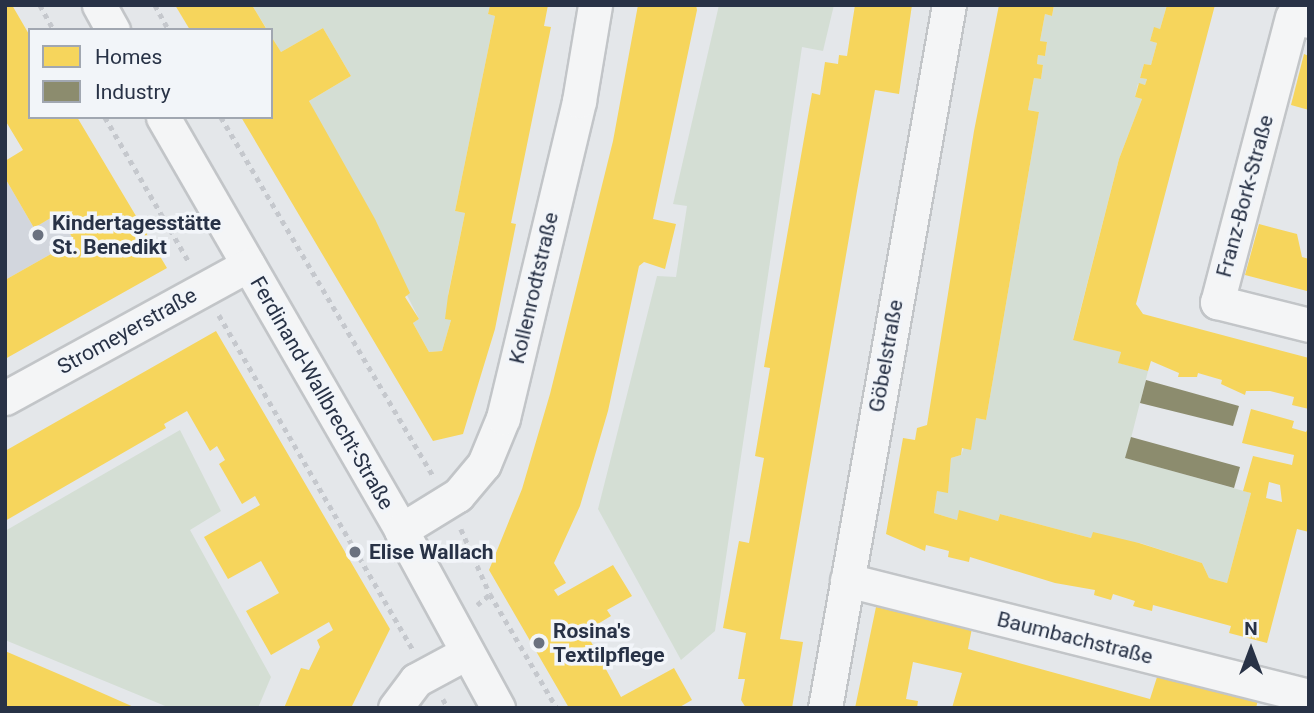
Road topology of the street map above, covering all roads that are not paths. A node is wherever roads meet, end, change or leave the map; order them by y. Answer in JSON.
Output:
{"nodes":[{"id":1,"x":99,"y":5,"type":"edge"},
{"id":2,"x":595,"y":5,"type":"edge"},
{"id":3,"x":949,"y":5,"type":"edge"},
{"id":4,"x":1309,"y":21,"type":"edge"},
{"id":5,"x":112,"y":28,"type":"edge"},
{"id":6,"x":164,"y":119,"type":"edge"},
{"id":7,"x":248,"y":265,"type":"junction"},
{"id":8,"x":1309,"y":325,"type":"edge"},
{"id":9,"x":5,"y":398,"type":"edge"},
{"id":10,"x":401,"y":530,"type":"junction"},
{"id":11,"x":846,"y":580,"type":"junction"},
{"id":12,"x":466,"y":653,"type":"junction"},
{"id":13,"x":1304,"y":694,"type":"edge"},
{"id":14,"x":395,"y":708,"type":"edge"},
{"id":15,"x":498,"y":708,"type":"edge"},
{"id":16,"x":825,"y":708,"type":"edge"}],
"edges":[{"from":1,"to":5,"type":"street"},
{"from":2,"to":10,"type":"street","name":"Kollenrodtstraße"},
{"from":3,"to":11,"type":"street","name":"Göbelstraße"},
{"from":4,"to":8,"type":"street","name":"Franz-Bork-Straße"},
{"from":6,"to":7,"type":"street","name":"Ferdinand-Wallbrecht-Straße"},
{"from":7,"to":9,"type":"street","name":"Stromeyerstraße"},
{"from":7,"to":10,"type":"street","name":"Ferdinand-Wallbrecht-Straße"},
{"from":10,"to":12,"type":"street","name":"Ferdinand-Wallbrecht-Straße"},
{"from":11,"to":13,"type":"street","name":"Baumbachstraße"},
{"from":11,"to":16,"type":"street","name":"Göbelstraße"},
{"from":12,"to":14,"type":"street"},
{"from":12,"to":15,"type":"street","name":"Ferdinand-Wallbrecht-Straße"}]}
